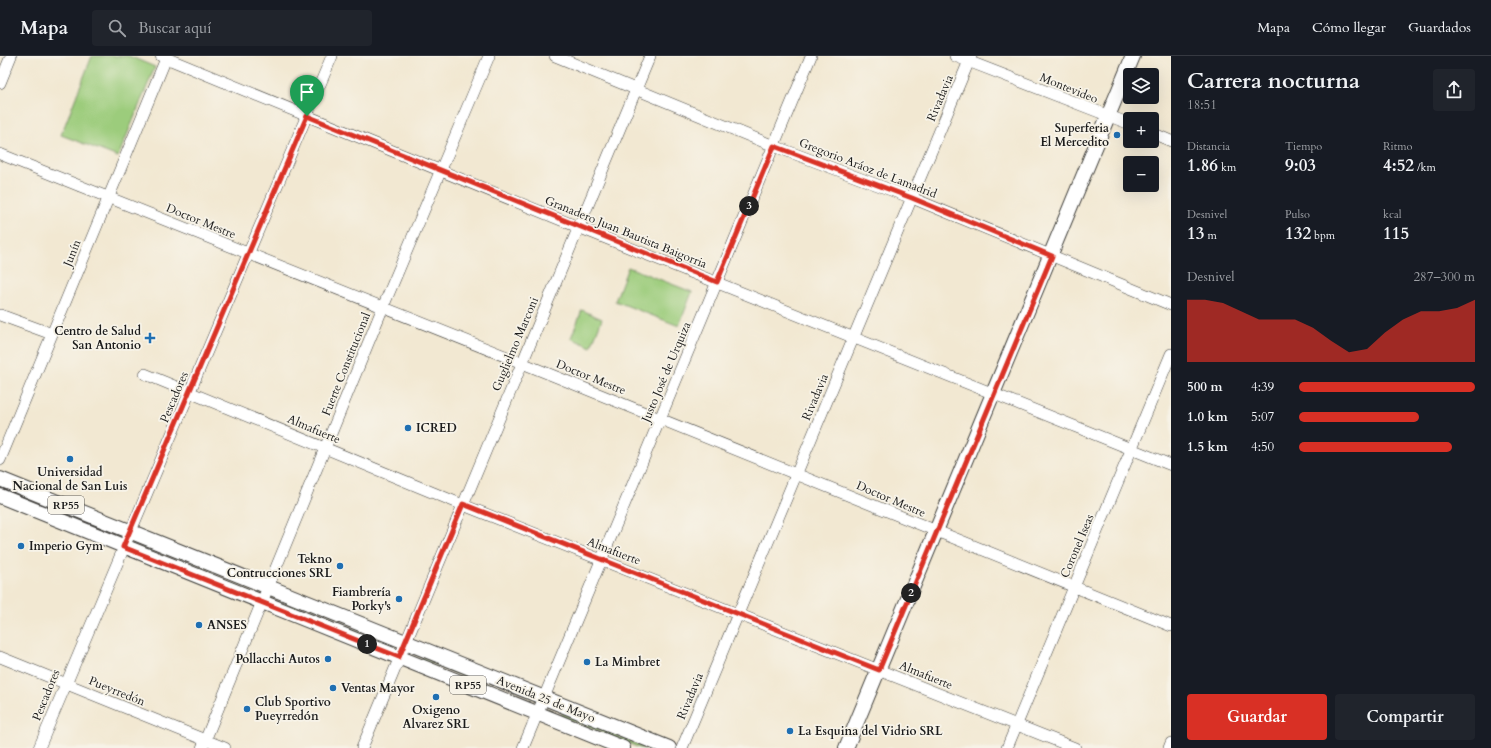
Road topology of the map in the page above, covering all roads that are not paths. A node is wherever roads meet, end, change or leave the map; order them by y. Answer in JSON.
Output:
{"nodes":[{"id":1,"x":11,"y":56,"type":"edge"},
{"id":2,"x":332,"y":56,"type":"edge"},
{"id":3,"x":489,"y":56,"type":"edge"},
{"id":4,"x":554,"y":56,"type":"edge"},
{"id":5,"x":650,"y":56,"type":"edge"},
{"id":6,"x":811,"y":56,"type":"edge"},
{"id":7,"x":955,"y":56,"type":"edge"},
{"id":8,"x":1134,"y":56,"type":"edge"},
{"id":9,"x":165,"y":57,"type":"edge"},
{"id":10,"x":970,"y":59,"type":"edge"},
{"id":11,"x":0,"y":83,"type":"edge"},
{"id":12,"x":636,"y":89,"type":"junction"},
{"id":13,"x":307,"y":116,"type":"junction"},
{"id":14,"x":1108,"y":117,"type":"junction"},
{"id":15,"x":1123,"y":122,"type":"edge"},
{"id":16,"x":1159,"y":136,"type":"edge"},
{"id":17,"x":1171,"y":141,"type":"edge"},
{"id":18,"x":774,"y":146,"type":"junction"},
{"id":19,"x":0,"y":154,"type":"edge"},
{"id":20,"x":440,"y":171,"type":"junction"},
{"id":21,"x":109,"y":198,"type":"junction"},
{"id":22,"x":912,"y":198,"type":"junction"},
{"id":23,"x":578,"y":227,"type":"junction"},
{"id":24,"x":248,"y":253,"type":"junction"},
{"id":25,"x":1052,"y":256,"type":"junction"},
{"id":26,"x":717,"y":282,"type":"junction"},
{"id":27,"x":1171,"y":305,"type":"edge"},
{"id":28,"x":383,"y":307,"type":"junction"},
{"id":29,"x":0,"y":315,"type":"edge"},
{"id":30,"x":52,"y":334,"type":"junction"},
{"id":31,"x":854,"y":337,"type":"junction"},
{"id":32,"x":1171,"y":354,"type":"edge"},
{"id":33,"x":522,"y":362,"type":"junction"},
{"id":34,"x":145,"y":374,"type":"dead end"},
{"id":35,"x":190,"y":392,"type":"junction"},
{"id":36,"x":994,"y":394,"type":"junction"},
{"id":37,"x":661,"y":419,"type":"junction"},
{"id":38,"x":326,"y":449,"type":"junction"},
{"id":39,"x":1132,"y":449,"type":"junction"},
{"id":40,"x":0,"y":460,"type":"edge"},
{"id":41,"x":1171,"y":465,"type":"edge"},
{"id":42,"x":797,"y":474,"type":"junction"},
{"id":43,"x":0,"y":479,"type":"edge"},
{"id":44,"x":0,"y":496,"type":"edge"},
{"id":45,"x":463,"y":504,"type":"junction"},
{"id":46,"x":131,"y":532,"type":"junction"},
{"id":47,"x":937,"y":532,"type":"junction"},
{"id":48,"x":123,"y":547,"type":"junction"},
{"id":49,"x":602,"y":560,"type":"junction"},
{"id":50,"x":1074,"y":587,"type":"junction"},
{"id":51,"x":269,"y":588,"type":"junction"},
{"id":52,"x":263,"y":602,"type":"junction"},
{"id":53,"x":738,"y":614,"type":"junction"},
{"id":54,"x":1171,"y":626,"type":"edge"},
{"id":55,"x":406,"y":642,"type":"junction"},
{"id":56,"x":399,"y":657,"type":"junction"},
{"id":57,"x":0,"y":658,"type":"edge"},
{"id":58,"x":879,"y":670,"type":"junction"},
{"id":59,"x":65,"y":683,"type":"junction"},
{"id":60,"x":544,"y":698,"type":"junction"},
{"id":61,"x":538,"y":713,"type":"junction"},
{"id":62,"x":1017,"y":725,"type":"junction"},
{"id":63,"x":1171,"y":743,"type":"edge"},
{"id":64,"x":203,"y":744,"type":"edge"},
{"id":65,"x":38,"y":748,"type":"edge"},
{"id":66,"x":225,"y":748,"type":"edge"},
{"id":67,"x":362,"y":748,"type":"edge"},
{"id":68,"x":523,"y":748,"type":"edge"},
{"id":69,"x":623,"y":748,"type":"edge"},
{"id":70,"x":669,"y":748,"type":"edge"},
{"id":71,"x":682,"y":748,"type":"edge"},
{"id":72,"x":846,"y":748,"type":"edge"},
{"id":73,"x":1007,"y":748,"type":"edge"},
{"id":74,"x":1076,"y":748,"type":"edge"},
{"id":75,"x":1169,"y":748,"type":"edge"}],
"edges":[{"from":1,"to":11,"type":"street"},
{"from":2,"to":13,"type":"street","name":"Pescadores"},
{"from":3,"to":20,"type":"street","name":"Fuerte Constitucional"},
{"from":4,"to":12,"type":"street","name":"Gregorio Aráoz de Lamadrid"},
{"from":5,"to":12,"type":"street","name":"Guglielmo Marconi"},
{"from":6,"to":18,"type":"street","name":"Justo José de Urquiza"},
{"from":7,"to":10,"type":"street","name":"Montevideo"},
{"from":8,"to":14,"type":"main road"},
{"from":9,"to":13,"type":"street","name":"Granadero Juan Bautista Baigorria"},
{"from":9,"to":21,"type":"street","name":"Junín"},
{"from":10,"to":14,"type":"street","name":"Montevideo"},
{"from":10,"to":22,"type":"street","name":"Rivadavia"},
{"from":12,"to":18,"type":"street","name":"Gregorio Aráoz de Lamadrid"},
{"from":12,"to":23,"type":"street","name":"Guglielmo Marconi"},
{"from":13,"to":20,"type":"street","name":"Granadero Juan Bautista Baigorria"},
{"from":13,"to":24,"type":"street","name":"Pescadores"},
{"from":14,"to":15,"type":"street","name":"Montevideo"},
{"from":14,"to":25,"type":"main road"},
{"from":16,"to":17,"type":"street"},
{"from":18,"to":22,"type":"street","name":"Gregorio Aráoz de Lamadrid"},
{"from":18,"to":26,"type":"street","name":"Justo José de Urquiza"},
{"from":19,"to":21,"type":"street","name":"Doctor Mestre"},
{"from":20,"to":23,"type":"street","name":"Granadero Juan Bautista Baigorria"},
{"from":20,"to":28,"type":"street","name":"Fuerte Constitucional"},
{"from":21,"to":24,"type":"street","name":"Doctor Mestre"},
{"from":21,"to":30,"type":"street","name":"Junín"},
{"from":22,"to":25,"type":"street","name":"Gregorio Aráoz de Lamadrid"},
{"from":22,"to":31,"type":"street","name":"Rivadavia"},
{"from":23,"to":26,"type":"street","name":"Granadero Juan Bautista Baigorria"},
{"from":23,"to":33,"type":"street","name":"Guglielmo Marconi"},
{"from":24,"to":28,"type":"street","name":"Doctor Mestre"},
{"from":24,"to":35,"type":"street","name":"Pescadores"},
{"from":25,"to":27,"type":"street","name":"Gregorio Aráoz de Lamadrid"},
{"from":25,"to":36,"type":"main road"},
{"from":26,"to":31,"type":"street","name":"Granadero Juan Bautista Baigorria"},
{"from":26,"to":37,"type":"street","name":"Justo José de Urquiza"},
{"from":28,"to":33,"type":"street","name":"Doctor Mestre"},
{"from":28,"to":38,"type":"street","name":"Fuerte Constitucional"},
{"from":29,"to":30,"type":"street"},
{"from":30,"to":40,"type":"street","name":"Junín"},
{"from":31,"to":36,"type":"street","name":"Granadero Juan Bautista Baigorria"},
{"from":31,"to":42,"type":"street","name":"Rivadavia"},
{"from":32,"to":39,"type":"street","name":"Coronel Iseas"},
{"from":33,"to":37,"type":"street","name":"Doctor Mestre"},
{"from":33,"to":45,"type":"street","name":"Guglielmo Marconi"},
{"from":34,"to":35,"type":"street","name":"Almafuerte"},
{"from":35,"to":38,"type":"street","name":"Almafuerte"},
{"from":35,"to":46,"type":"street","name":"Pescadores"},
{"from":36,"to":39,"type":"street","name":"Granadero Juan Bautista Baigorria"},
{"from":36,"to":47,"type":"main road"},
{"from":37,"to":42,"type":"street","name":"Doctor Mestre"},
{"from":37,"to":49,"type":"street","name":"Justo José de Urquiza"},
{"from":38,"to":45,"type":"street","name":"Almafuerte"},
{"from":38,"to":51,"type":"street","name":"Fuerte Constitucional"},
{"from":39,"to":41,"type":"street","name":"Granadero Juan Bautista Baigorria"},
{"from":39,"to":50,"type":"street","name":"Coronel Iseas"},
{"from":42,"to":47,"type":"street","name":"Doctor Mestre"},
{"from":42,"to":53,"type":"street","name":"Rivadavia"},
{"from":43,"to":46,"type":"main road","name":"Avenida 25 de Mayo","number":"RP55"},
{"from":44,"to":48,"type":"main road","name":"Avenida 25 de Mayo","number":"RP55"},
{"from":45,"to":49,"type":"street","name":"Almafuerte"},
{"from":45,"to":55,"type":"street","name":"Guglielmo Marconi"},
{"from":46,"to":48,"type":"street","name":"Pescadores"},
{"from":46,"to":51,"type":"main road","name":"Avenida 25 de Mayo","number":"RP55"},
{"from":47,"to":50,"type":"street","name":"Doctor Mestre"},
{"from":47,"to":58,"type":"main road"},
{"from":48,"to":52,"type":"main road","name":"Avenida 25 de Mayo","number":"RP55"},
{"from":48,"to":59,"type":"street","name":"Pescadores"},
{"from":49,"to":53,"type":"street","name":"Almafuerte"},
{"from":49,"to":60,"type":"street","name":"Justo José de Urquiza"},
{"from":50,"to":54,"type":"street","name":"Doctor Mestre"},
{"from":50,"to":62,"type":"street","name":"Coronel Iseas"},
{"from":51,"to":52,"type":"street","name":"Fuerte Constitucional"},
{"from":51,"to":55,"type":"main road","name":"Avenida 25 de Mayo","number":"RP55"},
{"from":52,"to":56,"type":"main road","name":"Avenida 25 de Mayo","number":"RP55"},
{"from":52,"to":64,"type":"street","name":"Fuerte Constitucional"},
{"from":53,"to":58,"type":"street","name":"Almafuerte"},
{"from":53,"to":71,"type":"street","name":"Rivadavia"},
{"from":55,"to":56,"type":"street","name":"Guglielmo Marconi"},
{"from":55,"to":60,"type":"main road","name":"Avenida 25 de Mayo","number":"RP55"},
{"from":56,"to":61,"type":"main road","name":"Avenida 25 de Mayo","number":"RP55"},
{"from":56,"to":67,"type":"street"},
{"from":57,"to":59,"type":"street","name":"Pueyrredón"},
{"from":58,"to":62,"type":"street","name":"Almafuerte"},
{"from":58,"to":72,"type":"main road"},
{"from":59,"to":64,"type":"street","name":"Pueyrredón"},
{"from":59,"to":65,"type":"street","name":"Pescadores"},
{"from":60,"to":61,"type":"street","name":"Justo José de Urquiza"},
{"from":60,"to":70,"type":"main road","name":"Avenida 25 de Mayo","number":"RP55"},
{"from":61,"to":68,"type":"street"},
{"from":61,"to":69,"type":"main road","name":"Avenida 25 de Mayo","number":"RP55"},
{"from":62,"to":73,"type":"street","name":"Coronel Iseas"},
{"from":62,"to":74,"type":"street","name":"Almafuerte"},
{"from":63,"to":75,"type":"street"},
{"from":64,"to":66,"type":"street","name":"Pueyrredón"}]}
